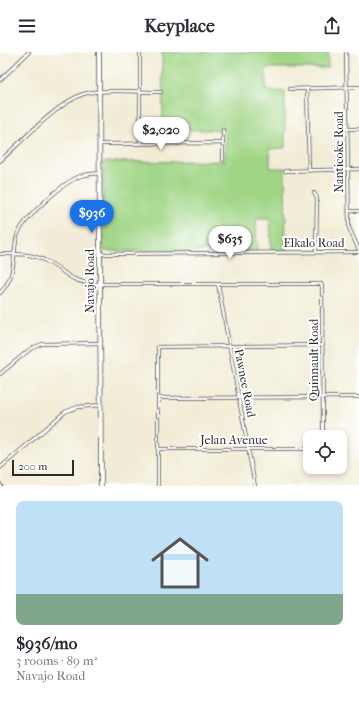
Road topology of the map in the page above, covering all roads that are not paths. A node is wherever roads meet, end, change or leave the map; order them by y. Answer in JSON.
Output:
{"nodes":[{"id":1,"x":29,"y":52,"type":"edge"},
{"id":2,"x":99,"y":52,"type":"edge"},
{"id":3,"x":140,"y":52,"type":"edge"},
{"id":4,"x":346,"y":52,"type":"edge"},
{"id":5,"x":0,"y":80,"type":"edge"},
{"id":6,"x":348,"y":87,"type":"junction"},
{"id":7,"x":359,"y":87,"type":"edge"},
{"id":8,"x":290,"y":89,"type":"dead end"},
{"id":9,"x":307,"y":89,"type":"junction"},
{"id":10,"x":99,"y":92,"type":"junction"},
{"id":11,"x":140,"y":92,"type":"junction"},
{"id":12,"x":161,"y":92,"type":"dead end"},
{"id":13,"x":348,"y":129,"type":"junction"},
{"id":14,"x":359,"y":129,"type":"edge"},
{"id":15,"x":177,"y":130,"type":"dead end"},
{"id":16,"x":223,"y":130,"type":"dead end"},
{"id":17,"x":223,"y":143,"type":"junction"},
{"id":18,"x":100,"y":144,"type":"junction"},
{"id":19,"x":140,"y":144,"type":"junction"},
{"id":20,"x":178,"y":144,"type":"junction"},
{"id":21,"x":223,"y":160,"type":"dead end"},
{"id":22,"x":0,"y":161,"type":"edge"},
{"id":23,"x":348,"y":169,"type":"junction"},
{"id":24,"x":285,"y":170,"type":"dead end"},
{"id":25,"x":359,"y":170,"type":"edge"},
{"id":26,"x":309,"y":171,"type":"junction"},
{"id":27,"x":100,"y":173,"type":"junction"},
{"id":28,"x":314,"y":193,"type":"dead end"},
{"id":29,"x":348,"y":211,"type":"junction"},
{"id":30,"x":359,"y":211,"type":"edge"},
{"id":31,"x":359,"y":251,"type":"edge"},
{"id":32,"x":316,"y":252,"type":"junction"},
{"id":33,"x":0,"y":254,"type":"edge"},
{"id":34,"x":15,"y":254,"type":"junction"},
{"id":35,"x":100,"y":254,"type":"junction"},
{"id":36,"x":100,"y":284,"type":"junction"},
{"id":37,"x":218,"y":284,"type":"junction"},
{"id":38,"x":0,"y":293,"type":"edge"},
{"id":39,"x":101,"y":343,"type":"junction"},
{"id":40,"x":323,"y":345,"type":"junction"},
{"id":41,"x":229,"y":346,"type":"junction"},
{"id":42,"x":0,"y":374,"type":"edge"},
{"id":43,"x":239,"y":397,"type":"junction"},
{"id":44,"x":323,"y":397,"type":"junction"},
{"id":45,"x":359,"y":397,"type":"edge"},
{"id":46,"x":158,"y":398,"type":"junction"},
{"id":47,"x":101,"y":405,"type":"junction"},
{"id":48,"x":323,"y":430,"type":"edge"},
{"id":49,"x":158,"y":449,"type":"junction"},
{"id":50,"x":249,"y":449,"type":"junction"},
{"id":51,"x":303,"y":449,"type":"edge"},
{"id":52,"x":0,"y":468,"type":"edge"},
{"id":53,"x":101,"y":486,"type":"edge"},
{"id":54,"x":158,"y":486,"type":"edge"},
{"id":55,"x":255,"y":486,"type":"edge"}],
"edges":[{"from":1,"to":5,"type":"street"},
{"from":2,"to":10,"type":"main road","name":"Navajo Road"},
{"from":3,"to":11,"type":"street"},
{"from":4,"to":6,"type":"street","name":"Nanticoke Road"},
{"from":6,"to":7,"type":"street"},
{"from":6,"to":9,"type":"street"},
{"from":6,"to":13,"type":"street","name":"Nanticoke Road"},
{"from":8,"to":9,"type":"street"},
{"from":9,"to":26,"type":"street"},
{"from":10,"to":11,"type":"street"},
{"from":10,"to":18,"type":"main road","name":"Navajo Road"},
{"from":10,"to":22,"type":"street"},
{"from":11,"to":12,"type":"street"},
{"from":11,"to":19,"type":"street"},
{"from":13,"to":14,"type":"street"},
{"from":13,"to":23,"type":"street","name":"Nanticoke Road"},
{"from":15,"to":20,"type":"street"},
{"from":16,"to":17,"type":"street"},
{"from":17,"to":20,"type":"street"},
{"from":17,"to":21,"type":"street"},
{"from":18,"to":19,"type":"street"},
{"from":18,"to":27,"type":"main road","name":"Navajo Road"},
{"from":19,"to":20,"type":"street"},
{"from":23,"to":25,"type":"street"},
{"from":23,"to":26,"type":"street"},
{"from":23,"to":29,"type":"street","name":"Nanticoke Road"},
{"from":24,"to":26,"type":"street"},
{"from":27,"to":34,"type":"street"},
{"from":27,"to":35,"type":"main road","name":"Navajo Road"},
{"from":28,"to":32,"type":"street"},
{"from":29,"to":30,"type":"street"},
{"from":29,"to":31,"type":"street","name":"Nanticoke Road"},
{"from":31,"to":32,"type":"street","name":"Elkalo Road"},
{"from":32,"to":35,"type":"street","name":"Elkalo Road"},
{"from":33,"to":34,"type":"street"},
{"from":34,"to":36,"type":"street"},
{"from":34,"to":38,"type":"street"},
{"from":35,"to":36,"type":"main road","name":"Navajo Road"},
{"from":36,"to":37,"type":"street"},
{"from":36,"to":39,"type":"main road","name":"Navajo Road"},
{"from":37,"to":40,"type":"street","name":"Quinnault Road"},
{"from":37,"to":41,"type":"street","name":"Pawnee Road"},
{"from":39,"to":42,"type":"street"},
{"from":39,"to":47,"type":"main road","name":"Navajo Road"},
{"from":40,"to":41,"type":"street"},
{"from":40,"to":44,"type":"street","name":"Quinnault Road"},
{"from":41,"to":43,"type":"street","name":"Pawnee Road"},
{"from":41,"to":46,"type":"street"},
{"from":43,"to":44,"type":"street"},
{"from":43,"to":46,"type":"street"},
{"from":43,"to":50,"type":"street","name":"Pawnee Road"},
{"from":44,"to":45,"type":"street"},
{"from":44,"to":48,"type":"street","name":"Quinnault Road"},
{"from":46,"to":49,"type":"street"},
{"from":47,"to":52,"type":"street"},
{"from":47,"to":53,"type":"main road","name":"Navajo Road"},
{"from":49,"to":50,"type":"street","name":"Jelan Avenue"},
{"from":49,"to":54,"type":"street"},
{"from":50,"to":51,"type":"street","name":"Jelan Avenue"},
{"from":50,"to":55,"type":"street","name":"Pawnee Road"}]}
